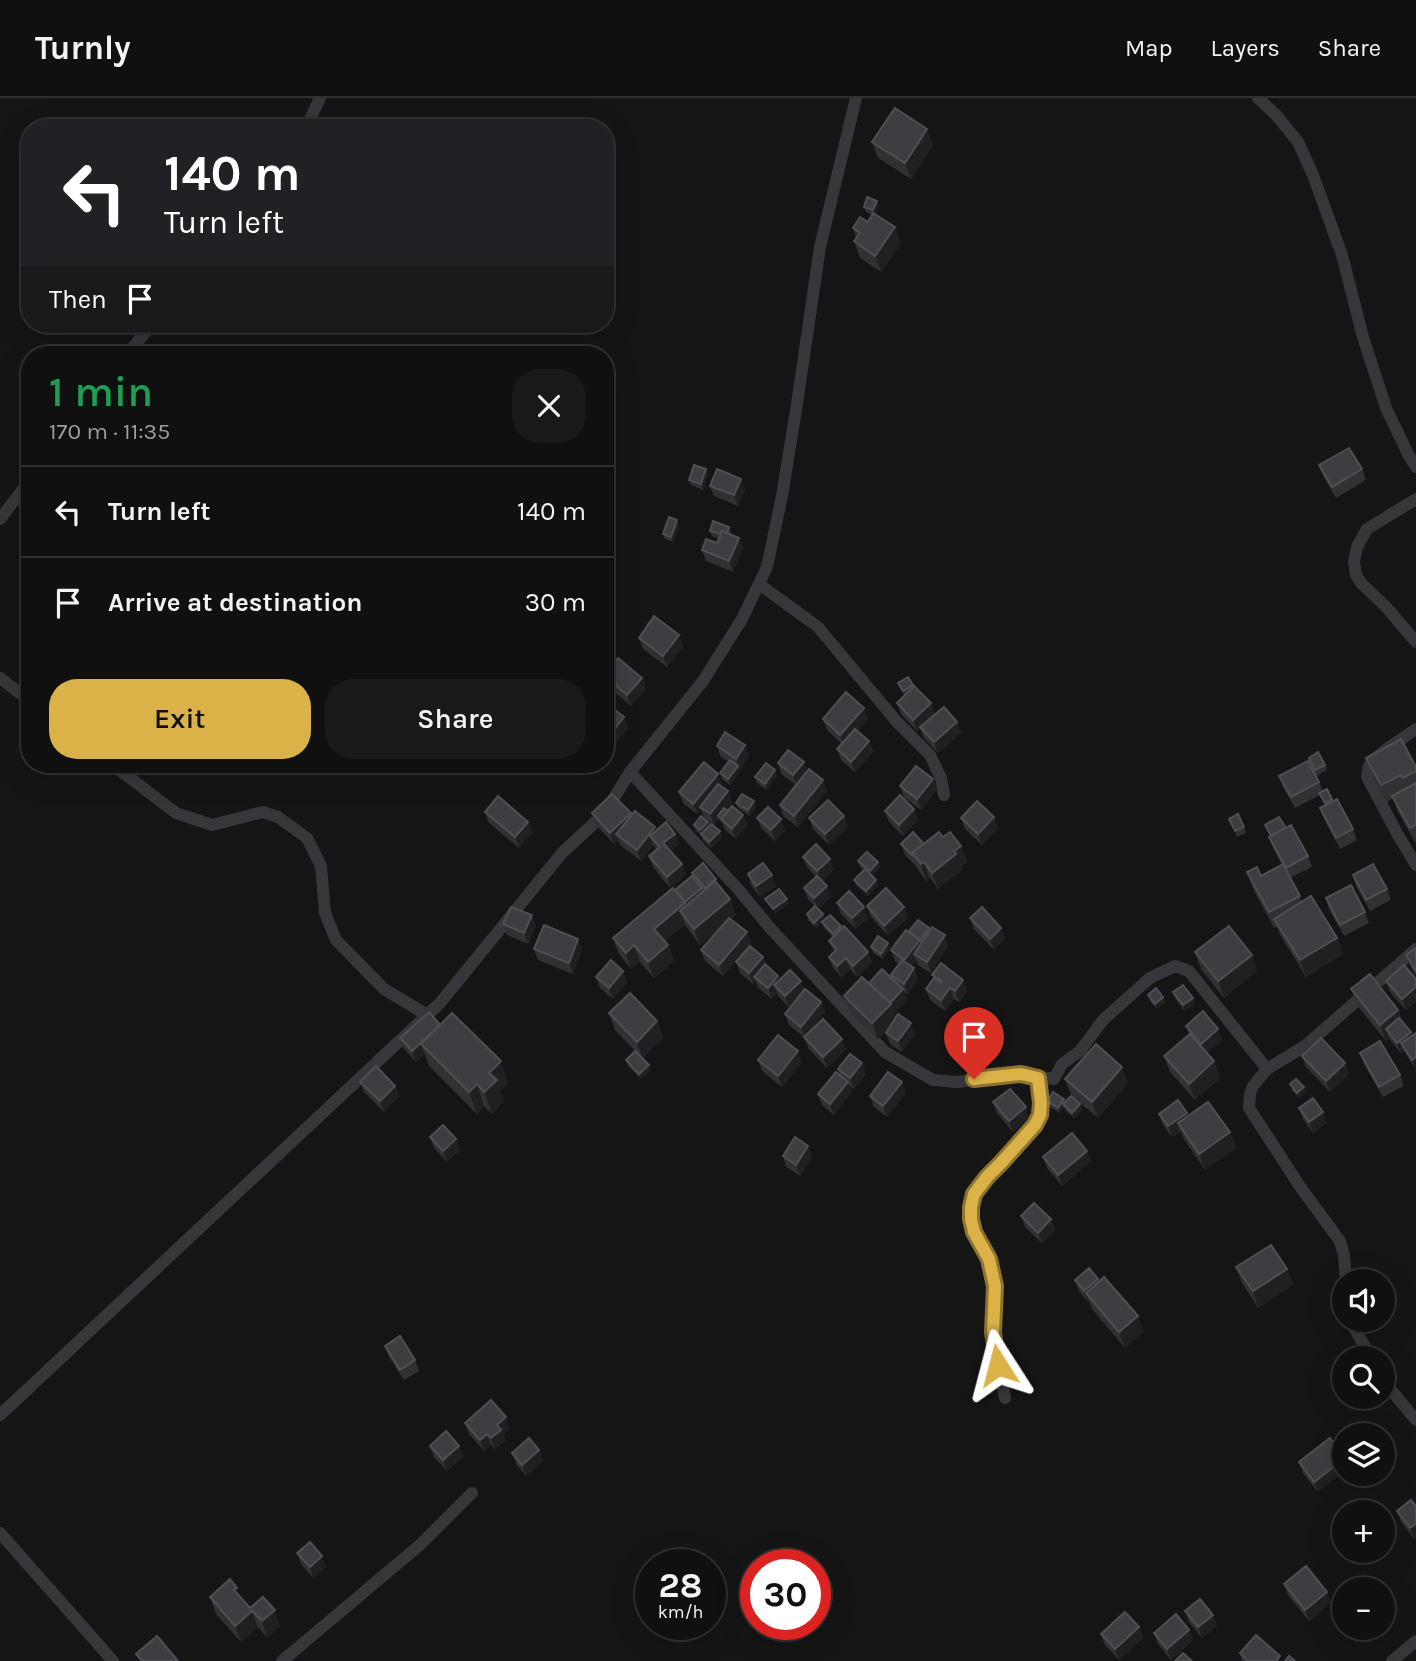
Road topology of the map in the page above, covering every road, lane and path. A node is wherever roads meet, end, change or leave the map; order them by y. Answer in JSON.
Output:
{"nodes":[{"id":1,"x":320,"y":98,"type":"edge"},
{"id":2,"x":856,"y":98,"type":"edge"},
{"id":3,"x":1258,"y":98,"type":"edge"},
{"id":4,"x":310,"y":119,"type":"edge"},
{"id":5,"x":1416,"y":467,"type":"edge"},
{"id":6,"x":21,"y":492,"type":"edge"},
{"id":7,"x":1416,"y":499,"type":"edge"},
{"id":8,"x":0,"y":519,"type":"edge"},
{"id":9,"x":759,"y":584,"type":"junction"},
{"id":10,"x":1416,"y":642,"type":"edge"},
{"id":11,"x":0,"y":678,"type":"edge"},
{"id":12,"x":21,"y":694,"type":"edge"},
{"id":13,"x":1416,"y":729,"type":"edge"},
{"id":14,"x":630,"y":772,"type":"junction"},
{"id":15,"x":124,"y":773,"type":"edge"},
{"id":16,"x":944,"y":795,"type":"dead end"},
{"id":17,"x":1416,"y":865,"type":"edge"},
{"id":18,"x":1416,"y":949,"type":"edge"},
{"id":19,"x":427,"y":1016,"type":"junction"},
{"id":20,"x":1267,"y":1069,"type":"junction"},
{"id":21,"x":1038,"y":1078,"type":"junction"},
{"id":22,"x":1346,"y":1269,"type":"edge"},
{"id":23,"x":1395,"y":1395,"type":"edge"},
{"id":24,"x":1005,"y":1398,"type":"dead end"},
{"id":25,"x":0,"y":1415,"type":"edge"},
{"id":26,"x":1416,"y":1420,"type":"edge"},
{"id":27,"x":472,"y":1493,"type":"dead end"},
{"id":28,"x":0,"y":1533,"type":"edge"},
{"id":29,"x":1416,"y":1641,"type":"edge"},
{"id":30,"x":113,"y":1661,"type":"edge"},
{"id":31,"x":282,"y":1661,"type":"edge"},
{"id":32,"x":1392,"y":1661,"type":"edge"}],
"edges":[{"from":1,"to":4,"type":"street"},
{"from":2,"to":9,"type":"street"},
{"from":3,"to":5,"type":"street"},
{"from":6,"to":8,"type":"street"},
{"from":7,"to":10,"type":"street"},
{"from":9,"to":14,"type":"street"},
{"from":9,"to":16,"type":"street"},
{"from":11,"to":12,"type":"street"},
{"from":13,"to":17,"type":"street"},
{"from":14,"to":19,"type":"street"},
{"from":14,"to":21,"type":"street"},
{"from":15,"to":19,"type":"street"},
{"from":18,"to":20,"type":"street"},
{"from":19,"to":25,"type":"street"},
{"from":20,"to":21,"type":"street"},
{"from":20,"to":22,"type":"street"},
{"from":21,"to":24,"type":"street"},
{"from":23,"to":26,"type":"street"},
{"from":27,"to":31,"type":"street"},
{"from":28,"to":30,"type":"street"},
{"from":29,"to":32,"type":"street"}]}
